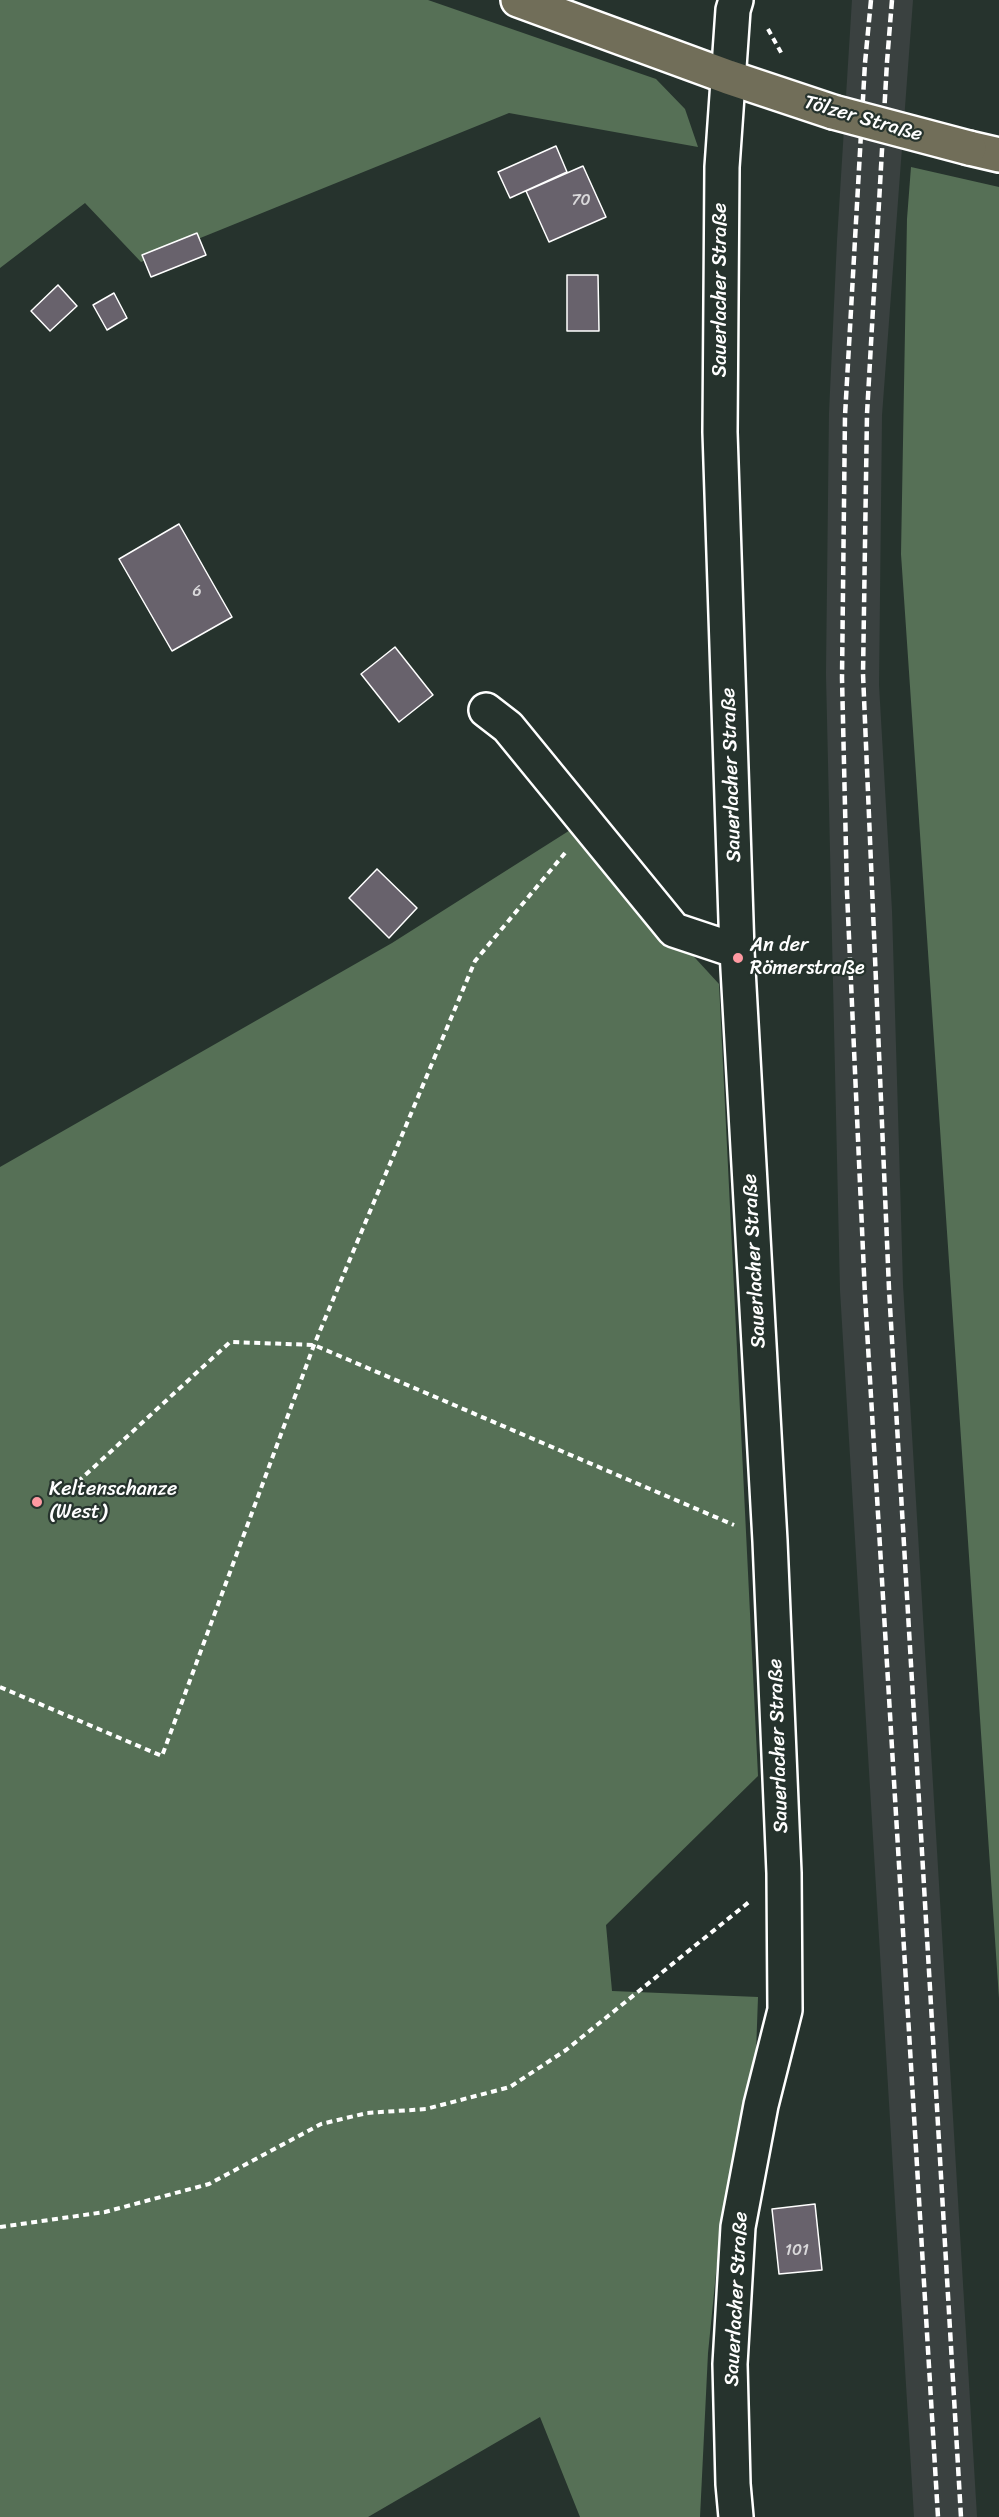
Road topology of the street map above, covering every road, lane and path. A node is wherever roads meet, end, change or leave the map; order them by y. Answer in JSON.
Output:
{"nodes":[{"id":1,"x":518,"y":0,"type":"edge"},
{"id":2,"x":734,"y":5,"type":"edge"},
{"id":3,"x":790,"y":62,"type":"dead end"},
{"id":4,"x":728,"y":77,"type":"junction"},
{"id":5,"x":984,"y":152,"type":"edge"},
{"id":6,"x":486,"y":710,"type":"dead end"},
{"id":7,"x":588,"y":825,"type":"junction"},
{"id":8,"x":737,"y":951,"type":"junction"},
{"id":9,"x":314,"y":1345,"type":"junction"},
{"id":10,"x":70,"y":1489,"type":"dead end"},
{"id":11,"x":770,"y":1541,"type":"junction"},
{"id":12,"x":0,"y":1686,"type":"edge"},
{"id":13,"x":784,"y":1873,"type":"junction"},
{"id":14,"x":0,"y":2227,"type":"edge"},
{"id":15,"x":736,"y":2517,"type":"edge"}],
"edges":[{"from":1,"to":4,"type":"main road","name":"Tölzer Straße"},
{"from":2,"to":3,"type":"path"},
{"from":2,"to":4,"type":"street","name":"Sauerlacher Straße"},
{"from":4,"to":5,"type":"main road","name":"Tölzer Straße","bridge":true},
{"from":4,"to":8,"type":"street","name":"Sauerlacher Straße"},
{"from":6,"to":7,"type":"street"},
{"from":7,"to":8,"type":"street"},
{"from":7,"to":9,"type":"path"},
{"from":8,"to":11,"type":"street","name":"Sauerlacher Straße"},
{"from":9,"to":10,"type":"path"},
{"from":9,"to":11,"type":"path"},
{"from":9,"to":12,"type":"path"},
{"from":11,"to":13,"type":"street","name":"Sauerlacher Straße"},
{"from":13,"to":14,"type":"path"},
{"from":13,"to":15,"type":"street","name":"Sauerlacher Straße"}]}
